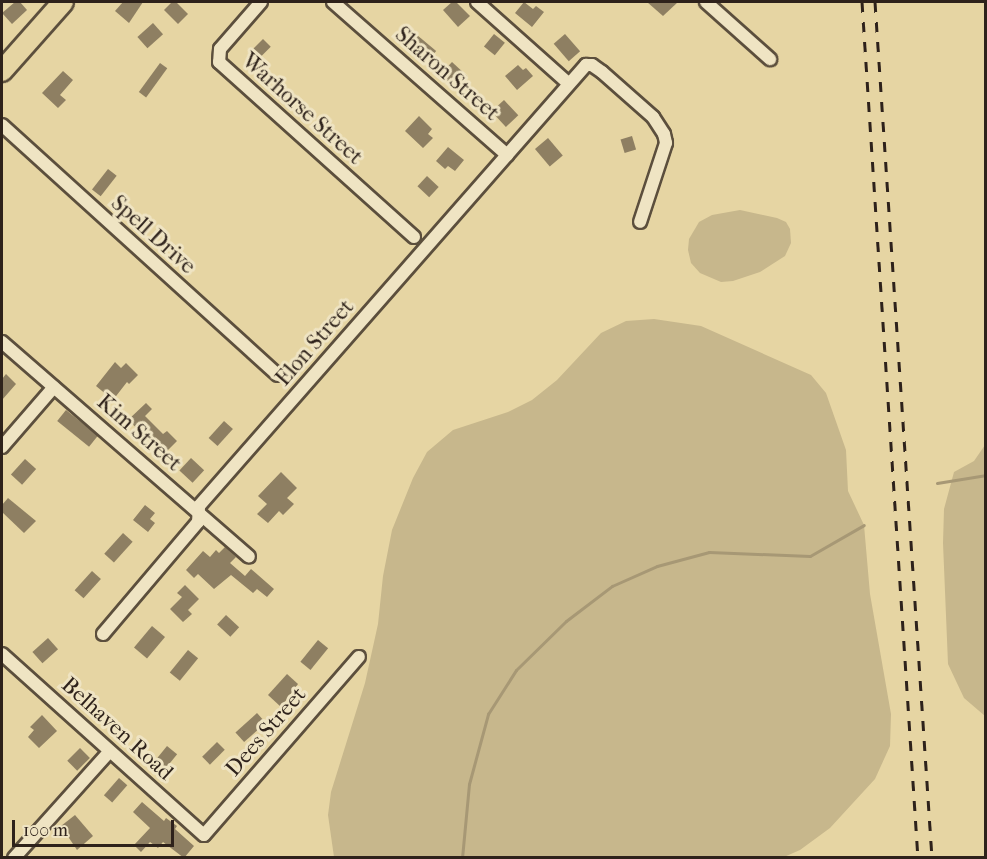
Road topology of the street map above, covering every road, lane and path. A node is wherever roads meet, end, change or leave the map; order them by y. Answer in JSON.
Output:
{"nodes":[{"id":1,"x":63,"y":2,"type":"edge"},
{"id":2,"x":261,"y":2,"type":"edge"},
{"id":3,"x":333,"y":2,"type":"edge"},
{"id":4,"x":477,"y":2,"type":"edge"},
{"id":5,"x":706,"y":2,"type":"edge"},
{"id":6,"x":770,"y":59,"type":"dead end"},
{"id":7,"x":2,"y":71,"type":"edge"},
{"id":8,"x":569,"y":84,"type":"junction"},
{"id":9,"x":2,"y":125,"type":"edge"},
{"id":10,"x":507,"y":155,"type":"junction"},
{"id":11,"x":640,"y":222,"type":"dead end"},
{"id":12,"x":414,"y":237,"type":"dead end"},
{"id":13,"x":2,"y":342,"type":"edge"},
{"id":14,"x":278,"y":375,"type":"dead end"},
{"id":15,"x":54,"y":387,"type":"junction"},
{"id":16,"x":2,"y":447,"type":"edge"},
{"id":17,"x":199,"y":513,"type":"junction"},
{"id":18,"x":249,"y":557,"type":"dead end"},
{"id":19,"x":103,"y":634,"type":"dead end"},
{"id":20,"x":2,"y":654,"type":"edge"},
{"id":21,"x":359,"y":657,"type":"dead end"},
{"id":22,"x":109,"y":752,"type":"junction"},
{"id":23,"x":204,"y":835,"type":"joint"},
{"id":24,"x":14,"y":858,"type":"edge"}],
"edges":[{"from":1,"to":7,"type":"main road"},
{"from":2,"to":12,"type":"street","name":"Warhorse Street"},
{"from":3,"to":10,"type":"street","name":"Sharon Street"},
{"from":4,"to":8,"type":"street"},
{"from":5,"to":6,"type":"street"},
{"from":8,"to":10,"type":"street","name":"Elon Street"},
{"from":8,"to":11,"type":"street","name":"Elon Street"},
{"from":9,"to":14,"type":"street","name":"Spell Drive"},
{"from":10,"to":17,"type":"street","name":"Elon Street"},
{"from":13,"to":15,"type":"street","name":"Kim Street"},
{"from":15,"to":16,"type":"street"},
{"from":15,"to":17,"type":"street","name":"Kim Street"},
{"from":17,"to":18,"type":"street","name":"Kim Street"},
{"from":17,"to":19,"type":"street","name":"Elon Street"},
{"from":20,"to":22,"type":"street","name":"Belhaven Road"},
{"from":21,"to":23,"type":"street","name":"Dees Street"},
{"from":22,"to":23,"type":"street","name":"Belhaven Road"},
{"from":22,"to":24,"type":"street"}]}
